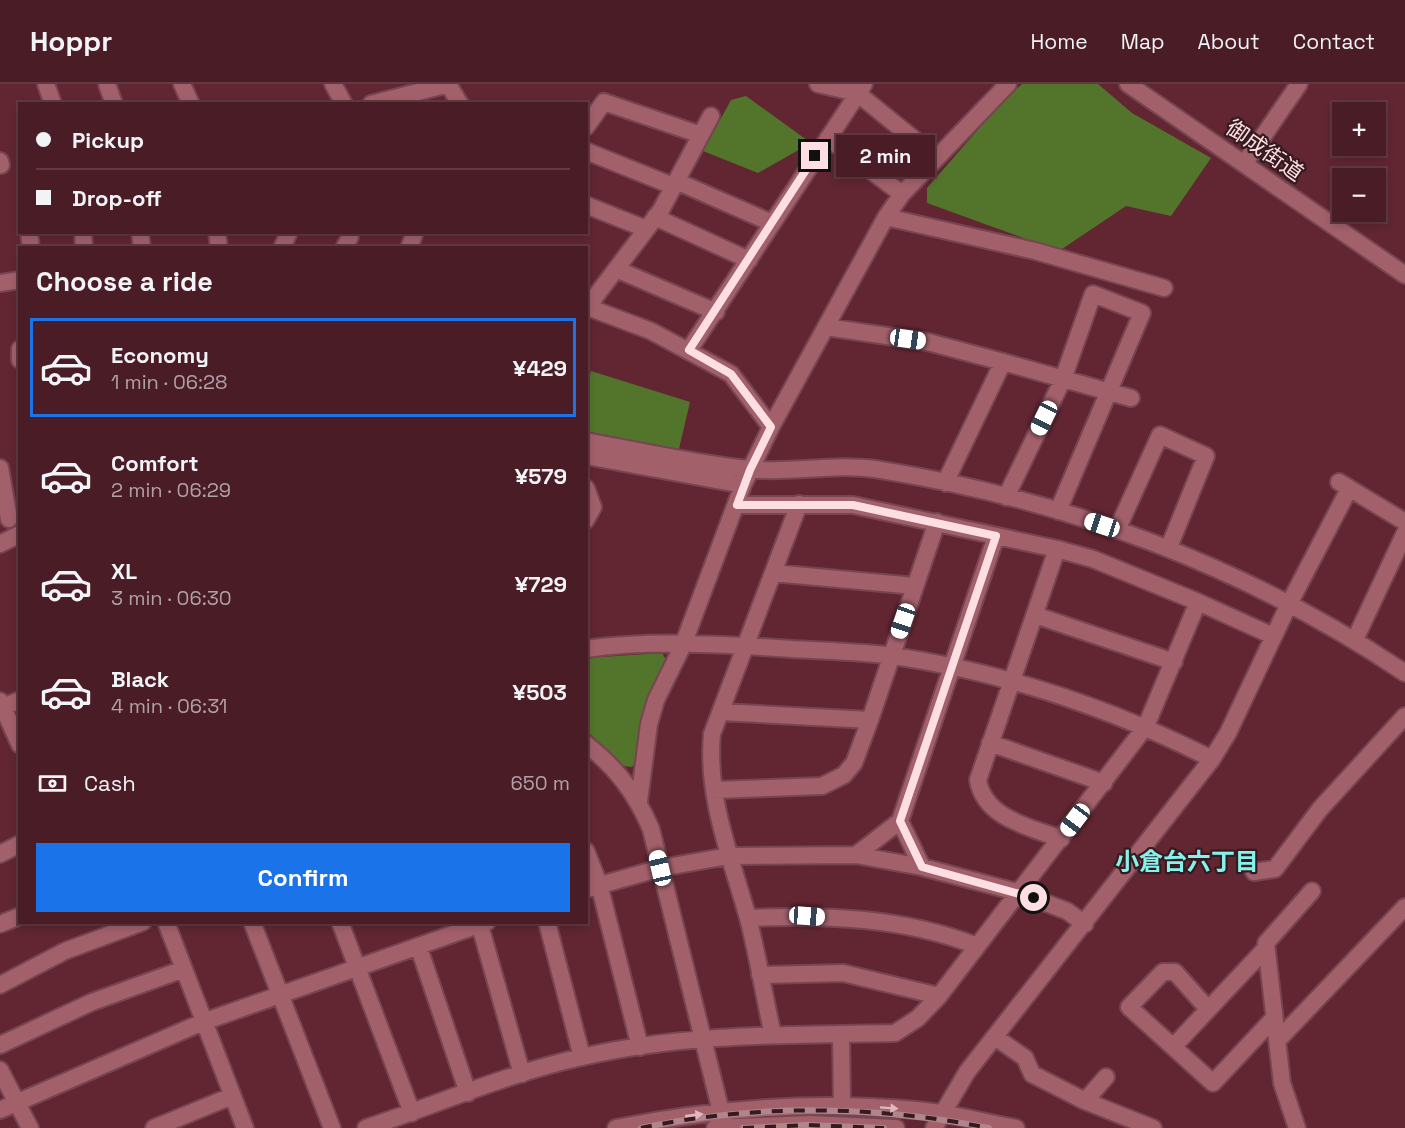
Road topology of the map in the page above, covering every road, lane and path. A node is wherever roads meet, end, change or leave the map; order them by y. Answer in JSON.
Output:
{"nodes":[{"id":1,"x":46,"y":84,"type":"edge"},
{"id":2,"x":106,"y":84,"type":"edge"},
{"id":3,"x":182,"y":84,"type":"edge"},
{"id":4,"x":333,"y":84,"type":"edge"},
{"id":5,"x":448,"y":84,"type":"edge"},
{"id":6,"x":818,"y":84,"type":"edge"},
{"id":7,"x":1008,"y":84,"type":"edge"},
{"id":8,"x":1128,"y":84,"type":"edge"},
{"id":9,"x":1299,"y":84,"type":"edge"},
{"id":10,"x":861,"y":89,"type":"edge"},
{"id":11,"x":52,"y":102,"type":"edge"},
{"id":12,"x":113,"y":102,"type":"edge"},
{"id":13,"x":189,"y":102,"type":"edge"},
{"id":14,"x":343,"y":102,"type":"edge"},
{"id":15,"x":379,"y":102,"type":"edge"},
{"id":16,"x":459,"y":102,"type":"edge"},
{"id":17,"x":711,"y":116,"type":"dead end"},
{"id":18,"x":588,"y":124,"type":"edge"},
{"id":19,"x":701,"y":135,"type":"junction"},
{"id":20,"x":828,"y":138,"type":"junction"},
{"id":21,"x":588,"y":152,"type":"edge"},
{"id":22,"x":936,"y":158,"type":"junction"},
{"id":23,"x":1244,"y":164,"type":"junction"},
{"id":24,"x":675,"y":183,"type":"junction"},
{"id":25,"x":902,"y":194,"type":"junction"},
{"id":26,"x":588,"y":206,"type":"edge"},
{"id":27,"x":886,"y":217,"type":"junction"},
{"id":28,"x":650,"y":223,"type":"junction"},
{"id":29,"x":772,"y":223,"type":"junction"},
{"id":30,"x":749,"y":260,"type":"junction"},
{"id":31,"x":616,"y":269,"type":"junction"},
{"id":32,"x":1405,"y":275,"type":"edge"},
{"id":33,"x":0,"y":283,"type":"edge"},
{"id":34,"x":18,"y":285,"type":"edge"},
{"id":35,"x":1164,"y":288,"type":"dead end"},
{"id":36,"x":716,"y":312,"type":"junction"},
{"id":37,"x":588,"y":313,"type":"edge"},
{"id":38,"x":826,"y":327,"type":"junction"},
{"id":39,"x":689,"y":350,"type":"junction"},
{"id":40,"x":1003,"y":362,"type":"junction"},
{"id":41,"x":1063,"y":379,"type":"junction"},
{"id":42,"x":1110,"y":393,"type":"junction"},
{"id":43,"x":1131,"y":398,"type":"dead end"},
{"id":44,"x":771,"y":427,"type":"junction"},
{"id":45,"x":588,"y":441,"type":"edge"},
{"id":46,"x":588,"y":456,"type":"edge"},
{"id":47,"x":1,"y":475,"type":"edge"},
{"id":48,"x":746,"y":477,"type":"junction"},
{"id":49,"x":945,"y":483,"type":"junction"},
{"id":50,"x":588,"y":493,"type":"edge"},
{"id":51,"x":1006,"y":497,"type":"junction"},
{"id":52,"x":799,"y":504,"type":"junction"},
{"id":53,"x":737,"y":505,"type":"junction"},
{"id":54,"x":1058,"y":512,"type":"junction"},
{"id":55,"x":588,"y":516,"type":"edge"},
{"id":56,"x":9,"y":519,"type":"dead end"},
{"id":57,"x":937,"y":522,"type":"junction"},
{"id":58,"x":1405,"y":522,"type":"edge"},
{"id":59,"x":1117,"y":530,"type":"junction"},
{"id":60,"x":1405,"y":533,"type":"edge"},
{"id":61,"x":18,"y":535,"type":"edge"},
{"id":62,"x":996,"y":536,"type":"junction"},
{"id":63,"x":0,"y":544,"type":"edge"},
{"id":64,"x":1169,"y":547,"type":"junction"},
{"id":65,"x":1057,"y":549,"type":"junction"},
{"id":66,"x":773,"y":573,"type":"junction"},
{"id":67,"x":915,"y":586,"type":"junction"},
{"id":68,"x":1198,"y":602,"type":"junction"},
{"id":69,"x":1289,"y":604,"type":"junction"},
{"id":70,"x":1035,"y":615,"type":"junction"},
{"id":71,"x":1273,"y":636,"type":"junction"},
{"id":72,"x":1353,"y":639,"type":"junction"},
{"id":73,"x":683,"y":645,"type":"junction"},
{"id":74,"x":746,"y":646,"type":"junction"},
{"id":75,"x":588,"y":649,"type":"edge"},
{"id":76,"x":891,"y":656,"type":"junction"},
{"id":77,"x":1174,"y":662,"type":"junction"},
{"id":78,"x":952,"y":666,"type":"junction"},
{"id":79,"x":1403,"y":668,"type":"edge"},
{"id":80,"x":1012,"y":681,"type":"junction"},
{"id":81,"x":18,"y":701,"type":"edge"},
{"id":82,"x":1,"y":705,"type":"edge"},
{"id":83,"x":722,"y":712,"type":"junction"},
{"id":84,"x":1405,"y":716,"type":"edge"},
{"id":85,"x":870,"y":720,"type":"junction"},
{"id":86,"x":1146,"y":726,"type":"junction"},
{"id":87,"x":18,"y":741,"type":"edge"},
{"id":88,"x":990,"y":743,"type":"junction"},
{"id":89,"x":588,"y":746,"type":"edge"},
{"id":90,"x":1212,"y":759,"type":"junction"},
{"id":91,"x":1104,"y":783,"type":"junction"},
{"id":92,"x":714,"y":790,"type":"junction"},
{"id":93,"x":639,"y":801,"type":"junction"},
{"id":94,"x":900,"y":821,"type":"junction"},
{"id":95,"x":1061,"y":840,"type":"junction"},
{"id":96,"x":18,"y":845,"type":"edge"},
{"id":97,"x":0,"y":854,"type":"edge"},
{"id":98,"x":856,"y":855,"type":"junction"},
{"id":99,"x":728,"y":856,"type":"junction"},
{"id":100,"x":588,"y":861,"type":"edge"},
{"id":101,"x":922,"y":867,"type":"junction"},
{"id":102,"x":660,"y":868,"type":"junction"},
{"id":103,"x":1254,"y":872,"type":"dead end"},
{"id":104,"x":593,"y":886,"type":"edge"},
{"id":105,"x":1312,"y":891,"type":"dead end"},
{"id":106,"x":1017,"y":892,"type":"junction"},
{"id":107,"x":1405,"y":907,"type":"edge"},
{"id":108,"x":18,"y":917,"type":"edge"},
{"id":109,"x":748,"y":918,"type":"junction"},
{"id":110,"x":0,"y":924,"type":"edge"},
{"id":111,"x":138,"y":924,"type":"edge"},
{"id":112,"x":167,"y":924,"type":"edge"},
{"id":113,"x":253,"y":924,"type":"edge"},
{"id":114,"x":341,"y":924,"type":"edge"},
{"id":115,"x":479,"y":924,"type":"edge"},
{"id":116,"x":482,"y":924,"type":"edge"},
{"id":117,"x":548,"y":924,"type":"edge"},
{"id":118,"x":1085,"y":924,"type":"junction"},
{"id":119,"x":976,"y":946,"type":"junction"},
{"id":120,"x":419,"y":948,"type":"junction"},
{"id":121,"x":1266,"y":948,"type":"junction"},
{"id":122,"x":358,"y":968,"type":"junction"},
{"id":123,"x":184,"y":969,"type":"junction"},
{"id":124,"x":760,"y":975,"type":"junction"},
{"id":125,"x":0,"y":985,"type":"edge"},
{"id":126,"x":281,"y":996,"type":"junction"},
{"id":127,"x":939,"y":996,"type":"junction"},
{"id":128,"x":1208,"y":1009,"type":"junction"},
{"id":129,"x":1273,"y":1019,"type":"junction"},
{"id":130,"x":203,"y":1022,"type":"junction"},
{"id":131,"x":841,"y":1034,"type":"junction"},
{"id":132,"x":773,"y":1035,"type":"junction"},
{"id":133,"x":995,"y":1037,"type":"junction"},
{"id":134,"x":705,"y":1039,"type":"junction"},
{"id":135,"x":1277,"y":1041,"type":"junction"},
{"id":136,"x":0,"y":1045,"type":"edge"},
{"id":137,"x":640,"y":1047,"type":"junction"},
{"id":138,"x":1173,"y":1047,"type":"junction"},
{"id":139,"x":582,"y":1057,"type":"junction"},
{"id":140,"x":0,"y":1070,"type":"edge"},
{"id":141,"x":522,"y":1074,"type":"junction"},
{"id":142,"x":1106,"y":1077,"type":"dead end"},
{"id":143,"x":468,"y":1093,"type":"junction"},
{"id":144,"x":232,"y":1096,"type":"junction"},
{"id":145,"x":16,"y":1101,"type":"junction"},
{"id":146,"x":1085,"y":1101,"type":"junction"},
{"id":147,"x":842,"y":1106,"type":"junction"},
{"id":148,"x":0,"y":1110,"type":"edge"},
{"id":149,"x":412,"y":1113,"type":"junction"},
{"id":150,"x":939,"y":1121,"type":"edge"},
{"id":151,"x":722,"y":1124,"type":"edge"},
{"id":152,"x":30,"y":1128,"type":"edge"},
{"id":153,"x":154,"y":1128,"type":"edge"},
{"id":154,"x":245,"y":1128,"type":"edge"},
{"id":155,"x":332,"y":1128,"type":"edge"},
{"id":156,"x":366,"y":1128,"type":"edge"},
{"id":157,"x":616,"y":1128,"type":"edge"},
{"id":158,"x":896,"y":1128,"type":"edge"},
{"id":159,"x":1016,"y":1128,"type":"edge"},
{"id":160,"x":1153,"y":1128,"type":"edge"},
{"id":161,"x":1296,"y":1128,"type":"edge"}],
"edges":[{"from":1,"to":11,"type":"street"},
{"from":2,"to":12,"type":"street"},
{"from":3,"to":13,"type":"street"},
{"from":4,"to":14,"type":"street"},
{"from":5,"to":15,"type":"street"},
{"from":5,"to":16,"type":"street"},
{"from":6,"to":10,"type":"street"},
{"from":7,"to":22,"type":"street"},
{"from":8,"to":23,"type":"street","name":"御成街道"},
{"from":9,"to":23,"type":"street"},
{"from":10,"to":20,"type":"street"},
{"from":10,"to":22,"type":"street"},
{"from":17,"to":19,"type":"street"},
{"from":18,"to":19,"type":"street"},
{"from":19,"to":24,"type":"street"},
{"from":20,"to":25,"type":"street"},
{"from":20,"to":29,"type":"street"},
{"from":21,"to":24,"type":"street"},
{"from":22,"to":25,"type":"street"},
{"from":23,"to":32,"type":"street","name":"御成街道"},
{"from":24,"to":28,"type":"street"},
{"from":24,"to":29,"type":"street"},
{"from":25,"to":27,"type":"street"},
{"from":26,"to":28,"type":"street"},
{"from":27,"to":35,"type":"street"},
{"from":27,"to":38,"type":"street"},
{"from":28,"to":30,"type":"street"},
{"from":28,"to":31,"type":"street"},
{"from":29,"to":30,"type":"street"},
{"from":30,"to":36,"type":"street"},
{"from":31,"to":36,"type":"street"},
{"from":31,"to":37,"type":"street"},
{"from":33,"to":34,"type":"street"},
{"from":36,"to":39,"type":"street"},
{"from":37,"to":39,"type":"street"},
{"from":38,"to":40,"type":"street"},
{"from":38,"to":44,"type":"street"},
{"from":39,"to":44,"type":"street"},
{"from":40,"to":41,"type":"street"},
{"from":40,"to":49,"type":"street"},
{"from":41,"to":42,"type":"street"},
{"from":41,"to":42,"type":"street"},
{"from":41,"to":51,"type":"street"},
{"from":42,"to":43,"type":"street"},
{"from":42,"to":54,"type":"street"},
{"from":44,"to":48,"type":"street"},
{"from":45,"to":48,"type":"street"},
{"from":46,"to":48,"type":"street"},
{"from":47,"to":56,"type":"street"},
{"from":48,"to":49,"type":"street"},
{"from":48,"to":53,"type":"street"},
{"from":49,"to":51,"type":"street"},
{"from":50,"to":55,"type":"street"},
{"from":51,"to":54,"type":"street"},
{"from":52,"to":53,"type":"street"},
{"from":52,"to":57,"type":"street"},
{"from":52,"to":66,"type":"street"},
{"from":53,"to":73,"type":"street"},
{"from":54,"to":59,"type":"street"},
{"from":57,"to":62,"type":"street"},
{"from":57,"to":67,"type":"street"},
{"from":58,"to":69,"type":"street"},
{"from":59,"to":64,"type":"street"},
{"from":59,"to":64,"type":"street"},
{"from":60,"to":72,"type":"street"},
{"from":61,"to":63,"type":"street"},
{"from":62,"to":65,"type":"street"},
{"from":62,"to":78,"type":"street"},
{"from":64,"to":69,"type":"street"},
{"from":65,"to":68,"type":"street"},
{"from":65,"to":70,"type":"street"},
{"from":66,"to":67,"type":"street"},
{"from":66,"to":74,"type":"street"},
{"from":67,"to":76,"type":"street"},
{"from":68,"to":71,"type":"street"},
{"from":68,"to":77,"type":"street"},
{"from":69,"to":71,"type":"street"},
{"from":69,"to":72,"type":"street"},
{"from":70,"to":77,"type":"street"},
{"from":70,"to":80,"type":"street"},
{"from":71,"to":90,"type":"street"},
{"from":72,"to":79,"type":"street"},
{"from":73,"to":74,"type":"street"},
{"from":73,"to":75,"type":"street"},
{"from":73,"to":93,"type":"street"},
{"from":74,"to":76,"type":"street"},
{"from":74,"to":83,"type":"street"},
{"from":76,"to":78,"type":"street"},
{"from":76,"to":85,"type":"street"},
{"from":77,"to":86,"type":"street"},
{"from":78,"to":80,"type":"street"},
{"from":78,"to":94,"type":"street"},
{"from":80,"to":86,"type":"street"},
{"from":80,"to":88,"type":"street"},
{"from":81,"to":82,"type":"street"},
{"from":82,"to":87,"type":"street"},
{"from":83,"to":85,"type":"street"},
{"from":83,"to":92,"type":"street"},
{"from":84,"to":103,"type":"street"},
{"from":85,"to":92,"type":"street"},
{"from":86,"to":90,"type":"street"},
{"from":86,"to":91,"type":"street"},
{"from":88,"to":91,"type":"street"},
{"from":88,"to":95,"type":"street"},
{"from":89,"to":93,"type":"street"},
{"from":90,"to":118,"type":"street"},
{"from":91,"to":95,"type":"street"},
{"from":92,"to":99,"type":"street"},
{"from":93,"to":102,"type":"street"},
{"from":94,"to":98,"type":"street"},
{"from":94,"to":101,"type":"street"},
{"from":95,"to":106,"type":"street"},
{"from":96,"to":97,"type":"street"},
{"from":98,"to":99,"type":"street"},
{"from":98,"to":101,"type":"street"},
{"from":99,"to":102,"type":"street"},
{"from":99,"to":109,"type":"street"},
{"from":100,"to":104,"type":"street"},
{"from":101,"to":106,"type":"street"},
{"from":102,"to":104,"type":"street"},
{"from":102,"to":134,"type":"street"},
{"from":104,"to":137,"type":"street"},
{"from":105,"to":121,"type":"street"},
{"from":106,"to":118,"type":"street"},
{"from":106,"to":119,"type":"street"},
{"from":107,"to":135,"type":"street"},
{"from":108,"to":110,"type":"street"},
{"from":109,"to":119,"type":"street"},
{"from":109,"to":124,"type":"street"},
{"from":111,"to":125,"type":"street"},
{"from":112,"to":123,"type":"street"},
{"from":113,"to":126,"type":"street"},
{"from":114,"to":122,"type":"street"},
{"from":115,"to":120,"type":"street"},
{"from":116,"to":141,"type":"street"},
{"from":117,"to":139,"type":"street"},
{"from":118,"to":133,"type":"street"},
{"from":119,"to":127,"type":"street"},
{"from":120,"to":122,"type":"street"},
{"from":120,"to":143,"type":"street"},
{"from":121,"to":128,"type":"street"},
{"from":121,"to":129,"type":"street"},
{"from":122,"to":126,"type":"street"},
{"from":122,"to":149,"type":"street"},
{"from":123,"to":130,"type":"street"},
{"from":123,"to":136,"type":"street"},
{"from":124,"to":127,"type":"street"},
{"from":124,"to":132,"type":"street"},
{"from":126,"to":130,"type":"street"},
{"from":126,"to":155,"type":"street"},
{"from":127,"to":131,"type":"street"},
{"from":128,"to":138,"type":"street"},
{"from":128,"to":138,"type":"street"},
{"from":129,"to":135,"type":"street"},
{"from":129,"to":138,"type":"street"},
{"from":130,"to":144,"type":"street"},
{"from":130,"to":145,"type":"street"},
{"from":131,"to":132,"type":"street"},
{"from":131,"to":147,"type":"street"},
{"from":132,"to":134,"type":"street"},
{"from":133,"to":146,"type":"street"},
{"from":133,"to":150,"type":"street"},
{"from":134,"to":137,"type":"street"},
{"from":134,"to":151,"type":"street"},
{"from":135,"to":161,"type":"street"},
{"from":137,"to":139,"type":"street"},
{"from":139,"to":141,"type":"street"},
{"from":140,"to":145,"type":"street"},
{"from":141,"to":143,"type":"street"},
{"from":142,"to":146,"type":"street"},
{"from":143,"to":149,"type":"street"},
{"from":144,"to":153,"type":"street"},
{"from":144,"to":154,"type":"street"},
{"from":145,"to":148,"type":"street"},
{"from":145,"to":152,"type":"street"},
{"from":146,"to":160,"type":"street"},
{"from":147,"to":150,"type":"street","one_way":true},
{"from":147,"to":151,"type":"street"},
{"from":149,"to":156,"type":"street"},
{"from":150,"to":159,"type":"street"},
{"from":157,"to":151,"type":"street","one_way":true},
{"from":151,"to":158,"type":"street"}]}
